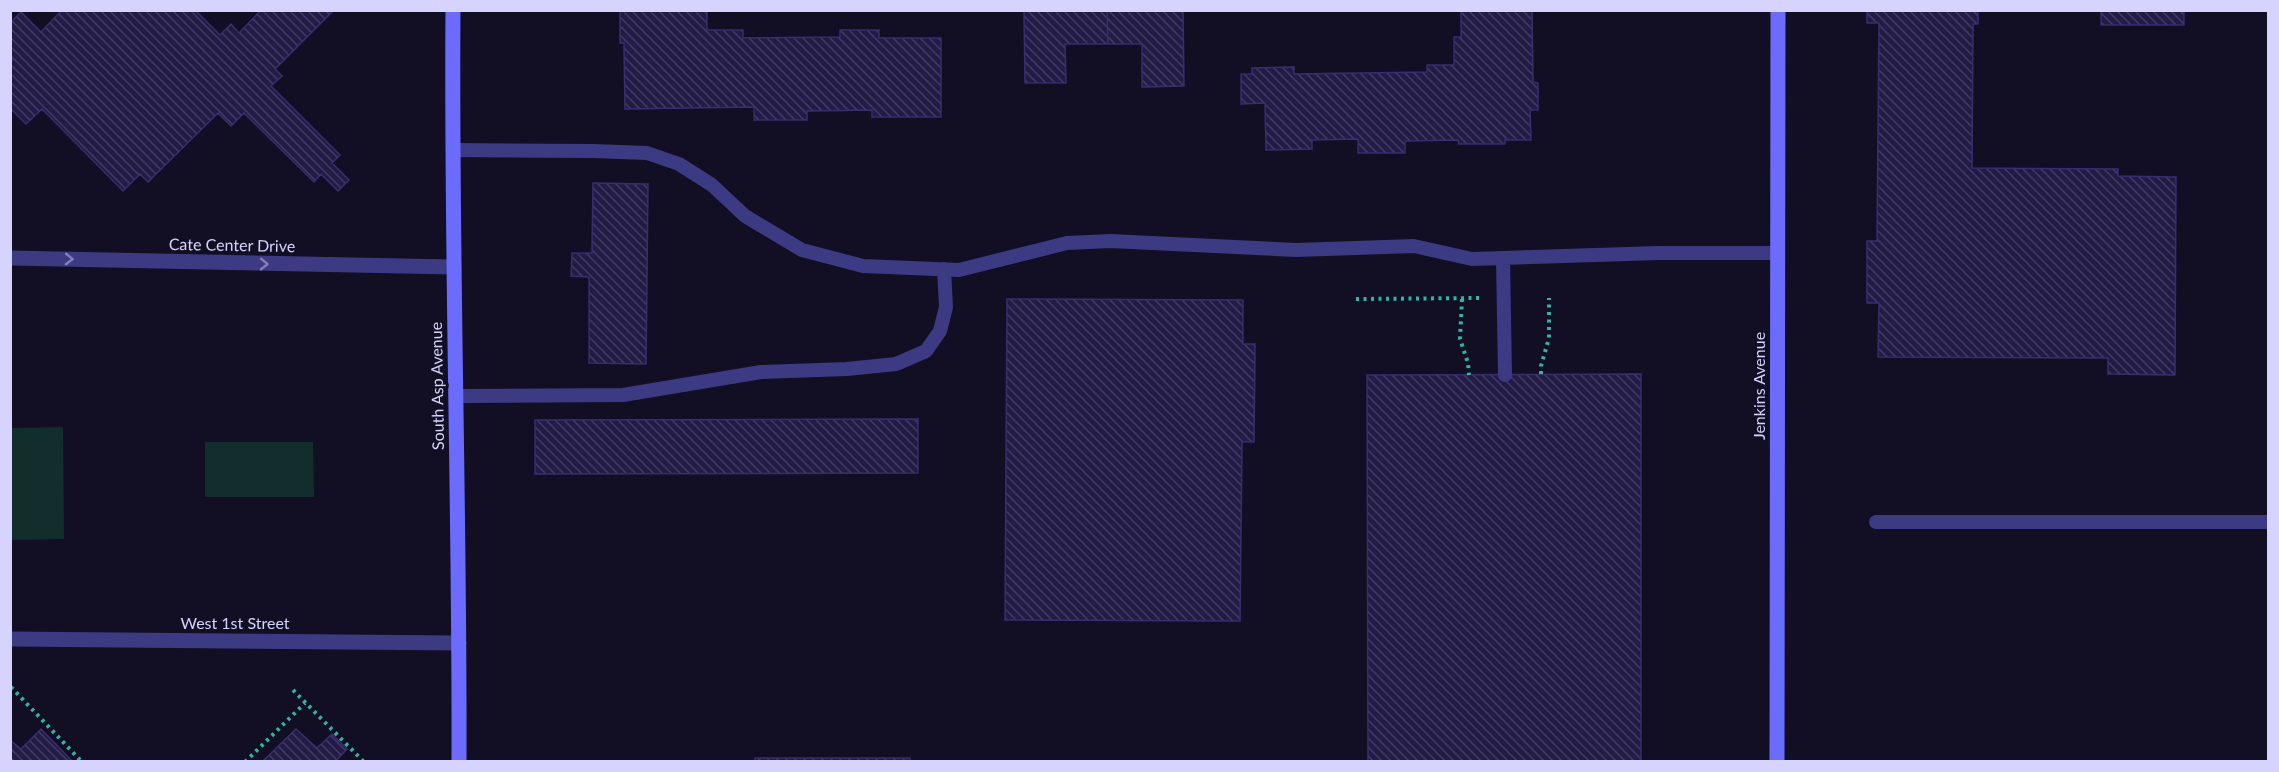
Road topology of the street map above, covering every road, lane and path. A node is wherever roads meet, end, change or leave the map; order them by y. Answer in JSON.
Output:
{"nodes":[{"id":1,"x":453,"y":10,"type":"edge"},
{"id":2,"x":1778,"y":10,"type":"edge"},
{"id":3,"x":453,"y":150,"type":"junction"},
{"id":4,"x":1777,"y":253,"type":"junction"},
{"id":5,"x":10,"y":258,"type":"edge"},
{"id":6,"x":1503,"y":258,"type":"junction"},
{"id":7,"x":453,"y":267,"type":"junction"},
{"id":8,"x":944,"y":269,"type":"junction"},
{"id":9,"x":1462,"y":298,"type":"junction"},
{"id":10,"x":1484,"y":298,"type":"dead end"},
{"id":11,"x":1549,"y":298,"type":"dead end"},
{"id":12,"x":1356,"y":299,"type":"dead end"},
{"id":13,"x":1541,"y":374,"type":"dead end"},
{"id":14,"x":1468,"y":375,"type":"dead end"},
{"id":15,"x":1505,"y":375,"type":"dead end"},
{"id":16,"x":456,"y":396,"type":"junction"},
{"id":17,"x":1876,"y":522,"type":"dead end"},
{"id":18,"x":2268,"y":522,"type":"edge"},
{"id":19,"x":10,"y":639,"type":"edge"},
{"id":20,"x":459,"y":643,"type":"junction"},
{"id":21,"x":11,"y":687,"type":"edge"},
{"id":22,"x":293,"y":690,"type":"dead end"},
{"id":23,"x":305,"y":703,"type":"junction"},
{"id":24,"x":82,"y":762,"type":"edge"},
{"id":25,"x":245,"y":762,"type":"edge"},
{"id":26,"x":364,"y":762,"type":"edge"},
{"id":27,"x":459,"y":762,"type":"edge"},
{"id":28,"x":1777,"y":762,"type":"edge"}],
"edges":[{"from":1,"to":3,"type":"street","name":"South Asp Avenue"},
{"from":2,"to":4,"type":"street","name":"Jenkins Avenue"},
{"from":3,"to":7,"type":"street","name":"South Asp Avenue"},
{"from":3,"to":8,"type":"lane"},
{"from":4,"to":6,"type":"lane"},
{"from":4,"to":28,"type":"street","name":"Jenkins Avenue"},
{"from":5,"to":7,"type":"street","name":"Cate Center Drive","one_way":true},
{"from":6,"to":8,"type":"lane"},
{"from":6,"to":15,"type":"lane"},
{"from":7,"to":16,"type":"street","name":"South Asp Avenue"},
{"from":8,"to":16,"type":"lane"},
{"from":9,"to":10,"type":"path"},
{"from":9,"to":12,"type":"path"},
{"from":9,"to":14,"type":"path"},
{"from":11,"to":13,"type":"path"},
{"from":16,"to":20,"type":"street","name":"South Asp Avenue"},
{"from":17,"to":18,"type":"lane"},
{"from":19,"to":20,"type":"street","name":"West 1st Street"},
{"from":20,"to":27,"type":"street","name":"South Asp Avenue"},
{"from":21,"to":24,"type":"path"},
{"from":22,"to":23,"type":"path"},
{"from":23,"to":25,"type":"path"},
{"from":23,"to":26,"type":"path"}]}
